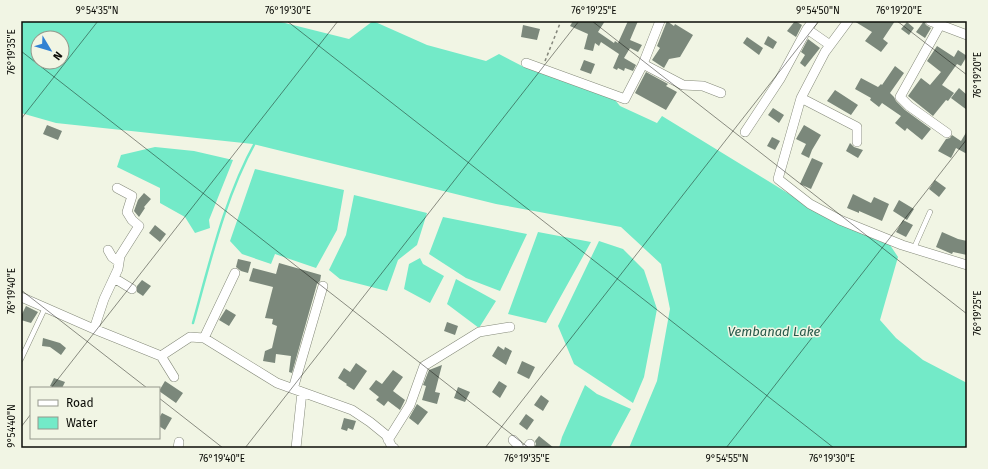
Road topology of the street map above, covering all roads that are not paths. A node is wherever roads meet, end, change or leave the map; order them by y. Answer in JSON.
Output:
{"nodes":[{"id":1,"x":660,"y":21,"type":"edge"},
{"id":2,"x":812,"y":21,"type":"edge"},
{"id":3,"x":848,"y":21,"type":"edge"},
{"id":4,"x":930,"y":21,"type":"edge"},
{"id":5,"x":940,"y":24,"type":"junction"},
{"id":6,"x":807,"y":29,"type":"junction"},
{"id":7,"x":967,"y":35,"type":"edge"},
{"id":8,"x":830,"y":45,"type":"junction"},
{"id":9,"x":526,"y":63,"type":"dead end"},
{"id":10,"x":643,"y":64,"type":"junction"},
{"id":11,"x":721,"y":93,"type":"dead end"},
{"id":12,"x":636,"y":95,"type":"dead end"},
{"id":13,"x":801,"y":98,"type":"junction"},
{"id":14,"x":625,"y":99,"type":"junction"},
{"id":15,"x":745,"y":132,"type":"dead end"},
{"id":16,"x":947,"y":133,"type":"dead end"},
{"id":17,"x":857,"y":142,"type":"dead end"},
{"id":18,"x":117,"y":188,"type":"dead end"},
{"id":19,"x":930,"y":212,"type":"dead end"},
{"id":20,"x":914,"y":249,"type":"junction"},
{"id":21,"x":108,"y":250,"type":"dead end"},
{"id":22,"x":119,"y":262,"type":"junction"},
{"id":23,"x":967,"y":265,"type":"edge"},
{"id":24,"x":235,"y":273,"type":"dead end"},
{"id":25,"x":114,"y":278,"type":"junction"},
{"id":26,"x":323,"y":286,"type":"dead end"},
{"id":27,"x":132,"y":289,"type":"dead end"},
{"id":28,"x":21,"y":297,"type":"edge"},
{"id":29,"x":45,"y":308,"type":"junction"},
{"id":30,"x":510,"y":327,"type":"dead end"},
{"id":31,"x":94,"y":329,"type":"junction"},
{"id":32,"x":204,"y":338,"type":"junction"},
{"id":33,"x":161,"y":356,"type":"junction"},
{"id":34,"x":21,"y":359,"type":"edge"},
{"id":35,"x":174,"y":377,"type":"dead end"},
{"id":36,"x":293,"y":389,"type":"junction"},
{"id":37,"x":302,"y":392,"type":"junction"},
{"id":38,"x":513,"y":440,"type":"dead end"},
{"id":39,"x":392,"y":446,"type":"edge"},
{"id":40,"x":296,"y":448,"type":"edge"},
{"id":41,"x":519,"y":448,"type":"edge"}],
"edges":[{"from":1,"to":10,"type":"street"},
{"from":2,"to":6,"type":"street"},
{"from":3,"to":8,"type":"street"},
{"from":4,"to":5,"type":"street"},
{"from":5,"to":7,"type":"street"},
{"from":5,"to":16,"type":"street"},
{"from":6,"to":8,"type":"street"},
{"from":6,"to":15,"type":"street"},
{"from":8,"to":13,"type":"street"},
{"from":9,"to":14,"type":"street"},
{"from":10,"to":11,"type":"street"},
{"from":10,"to":14,"type":"street"},
{"from":12,"to":14,"type":"street"},
{"from":13,"to":17,"type":"street"},
{"from":13,"to":20,"type":"street"},
{"from":18,"to":22,"type":"street"},
{"from":19,"to":20,"type":"lane"},
{"from":20,"to":23,"type":"street"},
{"from":21,"to":22,"type":"street"},
{"from":22,"to":25,"type":"street"},
{"from":24,"to":32,"type":"street"},
{"from":25,"to":27,"type":"street"},
{"from":25,"to":31,"type":"street"},
{"from":26,"to":36,"type":"street"},
{"from":28,"to":29,"type":"street"},
{"from":29,"to":31,"type":"street"},
{"from":29,"to":34,"type":"lane"},
{"from":30,"to":39,"type":"street"},
{"from":31,"to":33,"type":"street"},
{"from":32,"to":33,"type":"street"},
{"from":32,"to":36,"type":"street"},
{"from":33,"to":35,"type":"street"},
{"from":36,"to":37,"type":"street"},
{"from":37,"to":39,"type":"street"},
{"from":37,"to":40,"type":"street"},
{"from":38,"to":41,"type":"street"}]}
